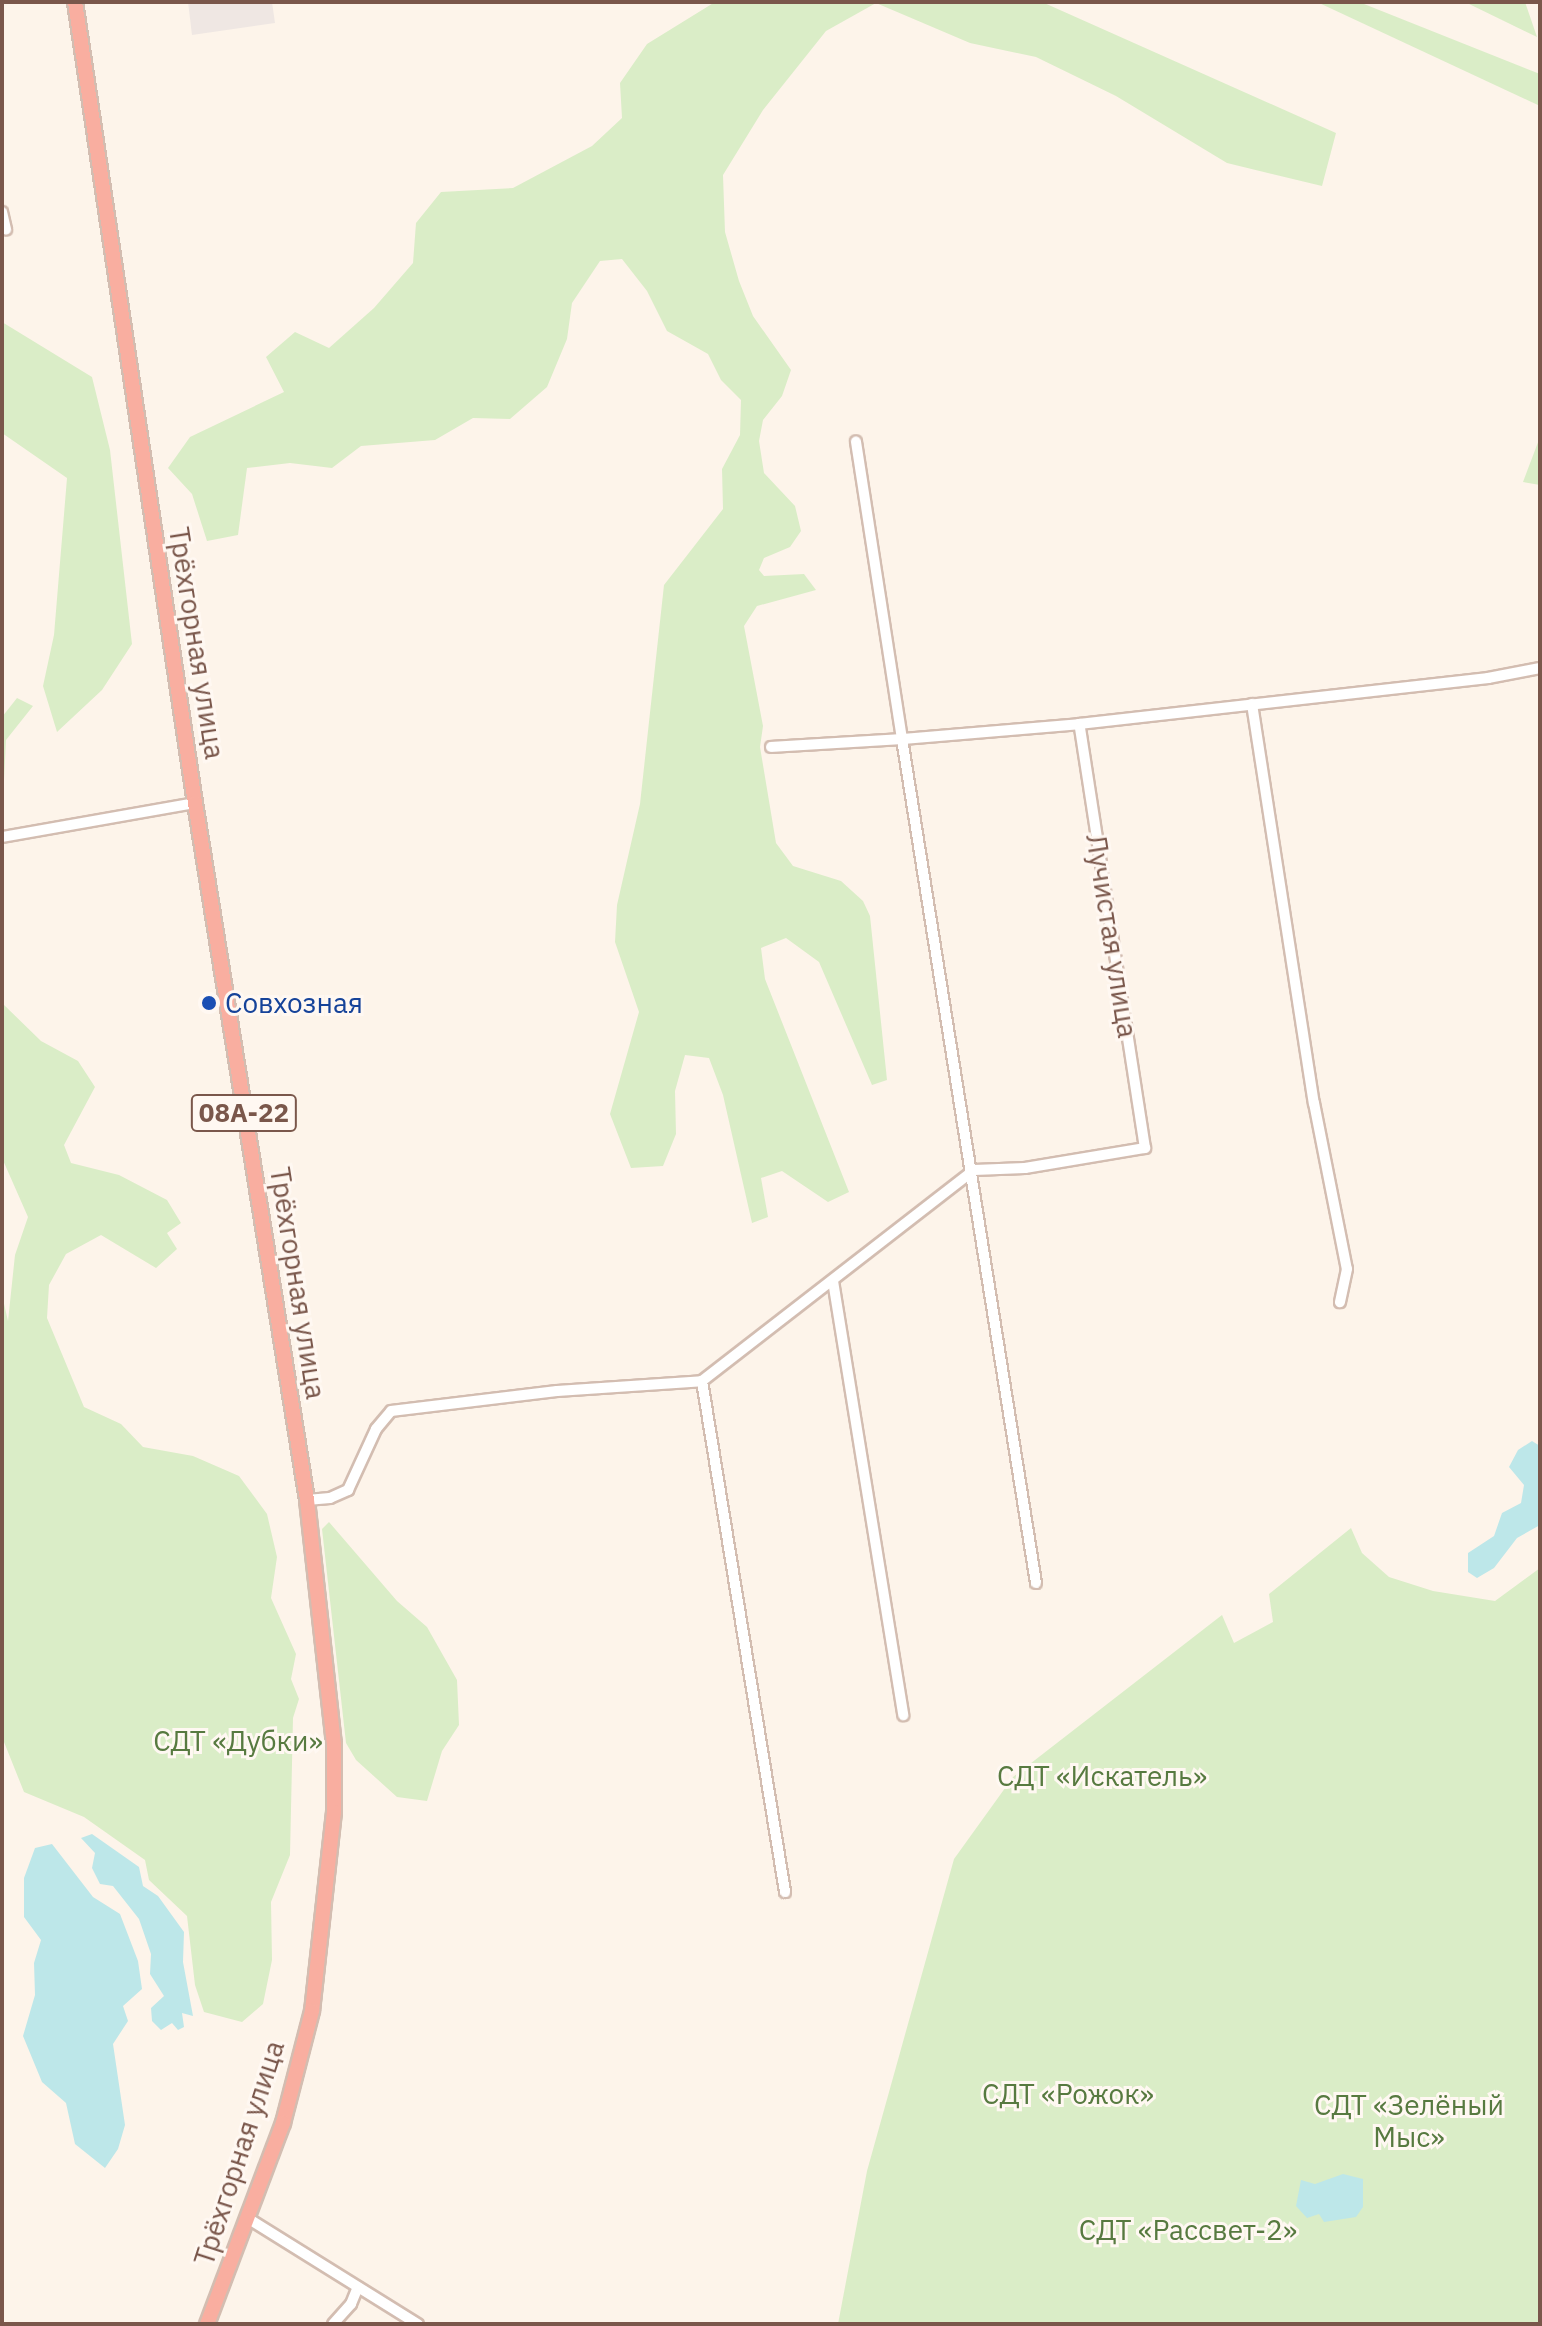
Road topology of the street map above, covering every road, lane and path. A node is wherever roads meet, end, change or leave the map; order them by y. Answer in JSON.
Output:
{"nodes":[{"id":1,"x":75,"y":2,"type":"edge"},
{"id":2,"x":2,"y":212,"type":"edge"},
{"id":3,"x":6,"y":230,"type":"dead end"},
{"id":4,"x":856,"y":442,"type":"dead end"},
{"id":5,"x":1540,"y":668,"type":"edge"},
{"id":6,"x":1252,"y":704,"type":"junction"},
{"id":7,"x":1079,"y":724,"type":"junction"},
{"id":8,"x":902,"y":739,"type":"junction"},
{"id":9,"x":771,"y":747,"type":"dead end"},
{"id":10,"x":195,"y":803,"type":"junction"},
{"id":11,"x":2,"y":837,"type":"edge"},
{"id":12,"x":974,"y":1170,"type":"junction"},
{"id":13,"x":833,"y":1281,"type":"junction"},
{"id":14,"x":1340,"y":1302,"type":"dead end"},
{"id":15,"x":702,"y":1381,"type":"junction"},
{"id":16,"x":307,"y":1500,"type":"junction"},
{"id":17,"x":1036,"y":1583,"type":"dead end"},
{"id":18,"x":903,"y":1715,"type":"dead end"},
{"id":19,"x":785,"y":1892,"type":"dead end"},
{"id":20,"x":249,"y":2219,"type":"junction"},
{"id":21,"x":358,"y":2287,"type":"junction"},
{"id":22,"x":207,"y":2324,"type":"edge"},
{"id":23,"x":333,"y":2324,"type":"edge"},
{"id":24,"x":418,"y":2324,"type":"edge"}],
"edges":[{"from":1,"to":10,"type":"highway","name":"Трёхгорная улица","number":"08А-22"},
{"from":2,"to":3,"type":"street"},
{"from":4,"to":8,"type":"street"},
{"from":5,"to":6,"type":"street"},
{"from":6,"to":7,"type":"street"},
{"from":6,"to":14,"type":"street"},
{"from":7,"to":8,"type":"street"},
{"from":7,"to":12,"type":"street","name":"Лучистая улица"},
{"from":8,"to":9,"type":"street"},
{"from":8,"to":12,"type":"street"},
{"from":10,"to":11,"type":"street"},
{"from":10,"to":16,"type":"highway","name":"Трёхгорная улица","number":"08А-22"},
{"from":12,"to":13,"type":"street"},
{"from":12,"to":17,"type":"street"},
{"from":13,"to":15,"type":"street"},
{"from":13,"to":18,"type":"street"},
{"from":15,"to":16,"type":"street"},
{"from":15,"to":19,"type":"street"},
{"from":16,"to":20,"type":"highway","name":"Трёхгорная улица","number":"08А-22"},
{"from":20,"to":21,"type":"street"},
{"from":20,"to":22,"type":"highway","name":"Трёхгорная улица","number":"08А-22"},
{"from":21,"to":23,"type":"street"},
{"from":21,"to":24,"type":"street"}]}
